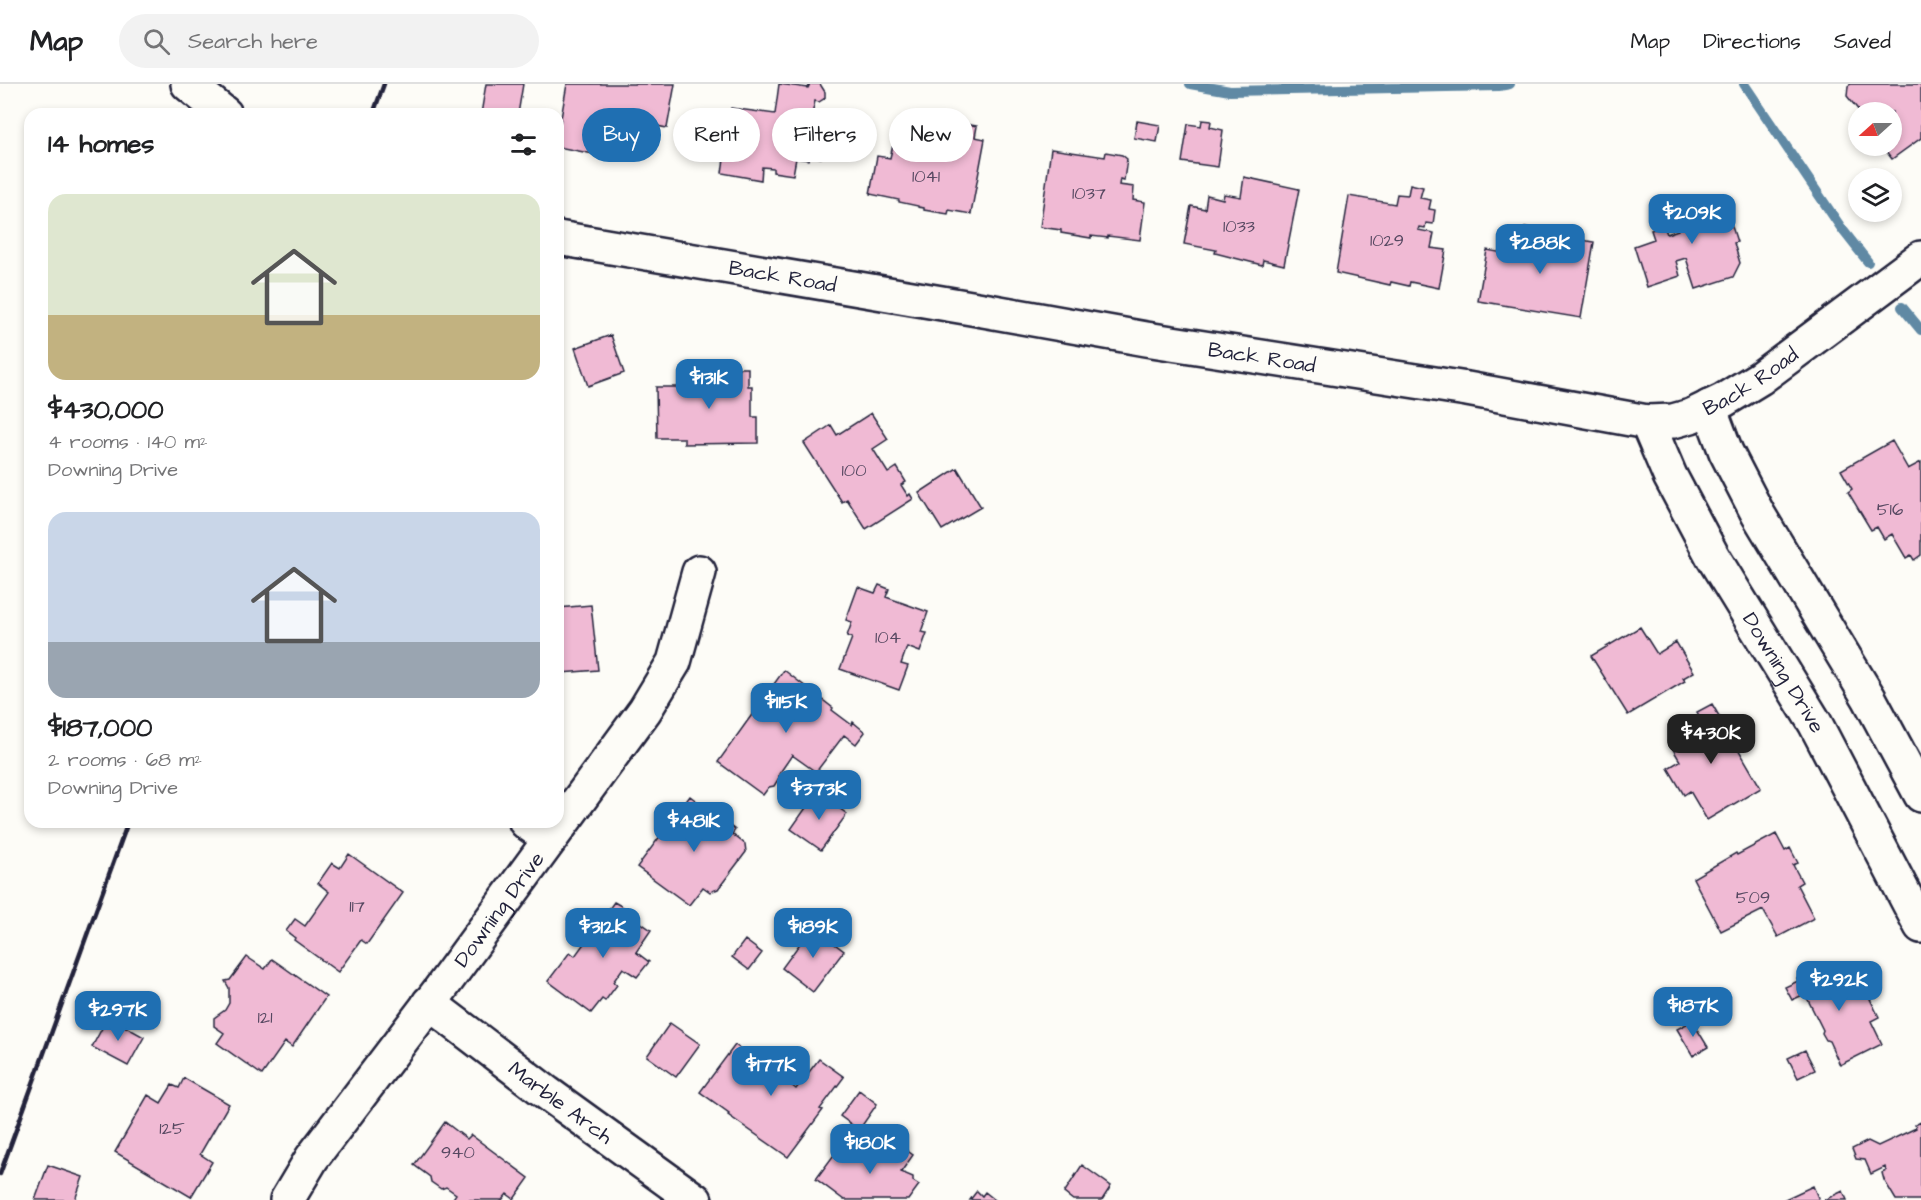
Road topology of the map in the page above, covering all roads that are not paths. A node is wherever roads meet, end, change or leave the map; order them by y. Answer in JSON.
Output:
{"nodes":[{"id":1,"x":188,"y":84,"type":"edge"},
{"id":2,"x":218,"y":108,"type":"edge"},
{"id":3,"x":564,"y":239,"type":"edge"},
{"id":4,"x":1921,"y":258,"type":"edge"},
{"id":5,"x":1709,"y":407,"type":"junction"},
{"id":6,"x":1647,"y":422,"type":"junction"},
{"id":7,"x":699,"y":572,"type":"dead end"},
{"id":8,"x":1921,"y":795,"type":"edge"},
{"id":9,"x":564,"y":802,"type":"edge"},
{"id":10,"x":538,"y":831,"type":"edge"},
{"id":11,"x":1921,"y":926,"type":"edge"},
{"id":12,"x":429,"y":1004,"type":"junction"},
{"id":13,"x":287,"y":1200,"type":"edge"},
{"id":14,"x":695,"y":1200,"type":"edge"}],
"edges":[{"from":1,"to":2,"type":"street"},
{"from":3,"to":6,"type":"street","name":"Back Road"},
{"from":4,"to":5,"type":"street","name":"Back Road"},
{"from":5,"to":6,"type":"street","name":"Back Road"},
{"from":5,"to":8,"type":"street"},
{"from":6,"to":11,"type":"street","name":"Downing Drive"},
{"from":7,"to":9,"type":"street","name":"Downing Drive"},
{"from":10,"to":12,"type":"street","name":"Downing Drive"},
{"from":12,"to":13,"type":"street","name":"Downing Drive"},
{"from":12,"to":14,"type":"street","name":"Marble Arch"}]}
